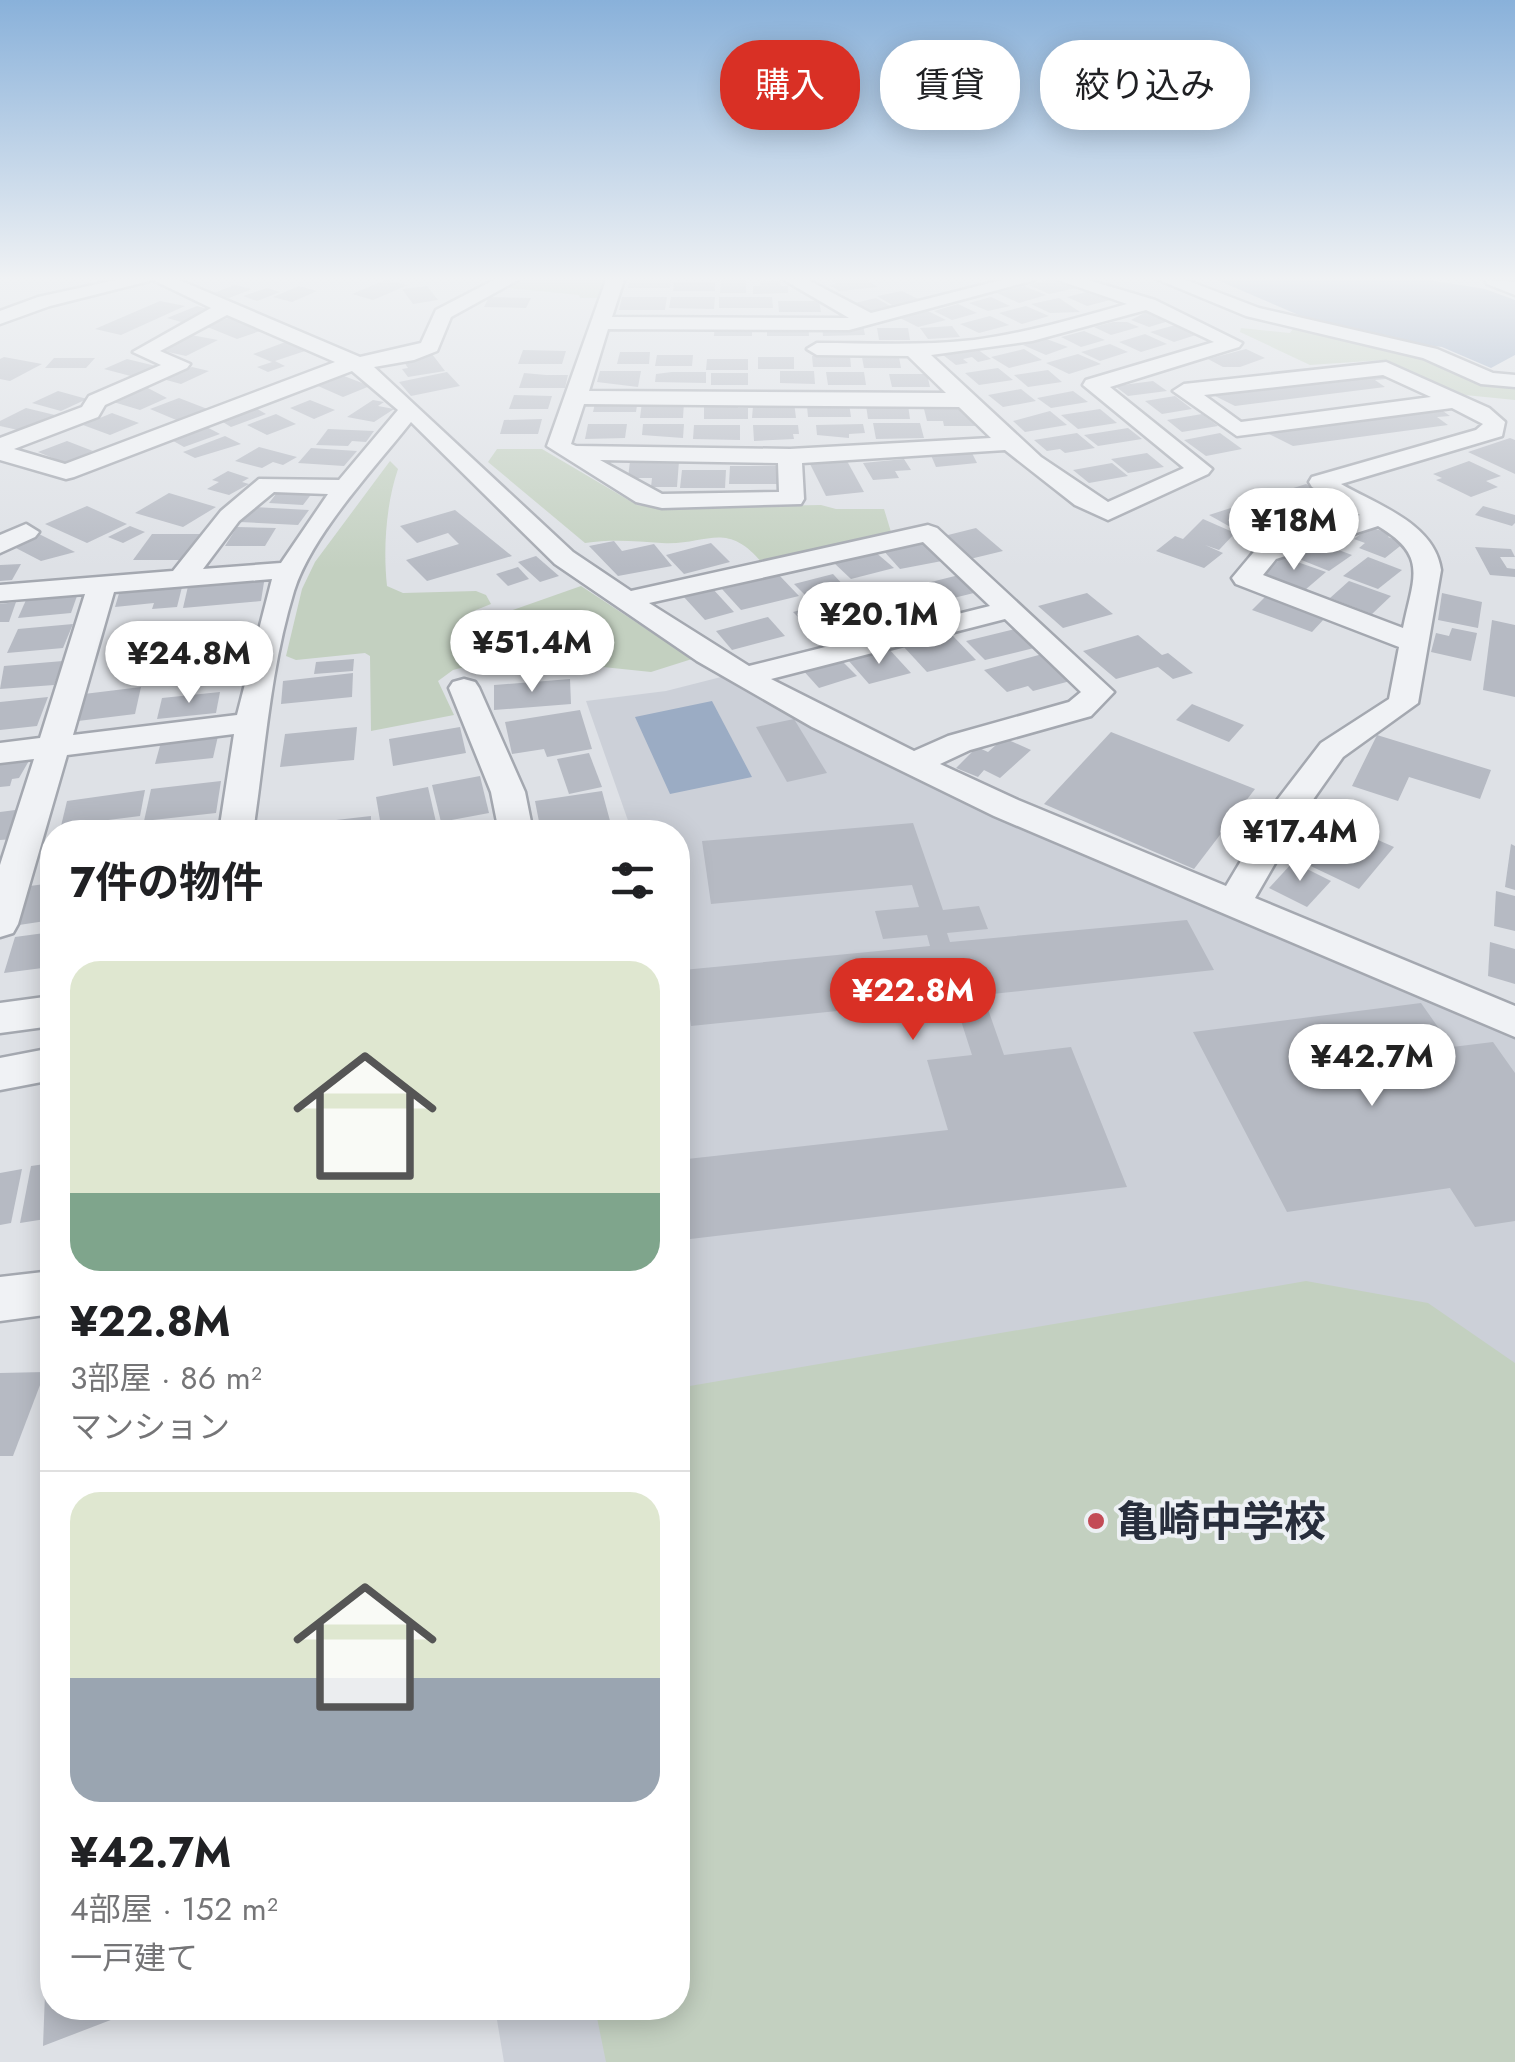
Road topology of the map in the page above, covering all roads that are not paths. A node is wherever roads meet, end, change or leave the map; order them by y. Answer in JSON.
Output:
{"nodes":[{"id":1,"x":153,"y":376,"type":"edge"},
{"id":2,"x":321,"y":376,"type":"edge"},
{"id":3,"x":372,"y":376,"type":"edge"},
{"id":4,"x":588,"y":376,"type":"edge"},
{"id":5,"x":942,"y":376,"type":"edge"},
{"id":6,"x":1123,"y":376,"type":"edge"},
{"id":7,"x":1314,"y":376,"type":"edge"},
{"id":8,"x":1403,"y":376,"type":"edge"},
{"id":9,"x":1483,"y":376,"type":"edge"},
{"id":10,"x":1515,"y":381,"type":"edge"},
{"id":11,"x":577,"y":397,"type":"junction"},
{"id":12,"x":967,"y":400,"type":"junction"},
{"id":13,"x":1454,"y":401,"type":"junction"},
{"id":14,"x":410,"y":409,"type":"junction"},
{"id":15,"x":1012,"y":443,"type":"junction"},
{"id":16,"x":0,"y":449,"type":"edge"},
{"id":17,"x":570,"y":453,"type":"junction"},
{"id":18,"x":790,"y":456,"type":"junction"},
{"id":19,"x":348,"y":488,"type":"junction"},
{"id":20,"x":1380,"y":518,"type":"junction"},
{"id":21,"x":26,"y":532,"type":"dead end"},
{"id":22,"x":0,"y":545,"type":"edge"},
{"id":23,"x":290,"y":570,"type":"junction"},
{"id":24,"x":182,"y":578,"type":"junction"},
{"id":25,"x":102,"y":585,"type":"junction"},
{"id":26,"x":0,"y":593,"type":"edge"},
{"id":27,"x":628,"y":600,"type":"junction"},
{"id":28,"x":1012,"y":609,"type":"junction"},
{"id":29,"x":1414,"y":642,"type":"junction"},
{"id":30,"x":746,"y":676,"type":"junction"},
{"id":31,"x":464,"y":688,"type":"dead end"},
{"id":32,"x":250,"y":723,"type":"junction"},
{"id":33,"x":55,"y":746,"type":"junction"},
{"id":34,"x":0,"y":753,"type":"edge"},
{"id":35,"x":914,"y":763,"type":"junction"},
{"id":36,"x":238,"y":820,"type":"edge"},
{"id":37,"x":514,"y":820,"type":"edge"},
{"id":38,"x":40,"y":867,"type":"edge"},
{"id":39,"x":7,"y":871,"type":"edge"},
{"id":40,"x":1234,"y":905,"type":"junction"},
{"id":41,"x":0,"y":924,"type":"edge"},
{"id":42,"x":40,"y":1013,"type":"edge"},
{"id":43,"x":0,"y":1018,"type":"edge"},
{"id":44,"x":1515,"y":1022,"type":"edge"},
{"id":45,"x":40,"y":1066,"type":"edge"},
{"id":46,"x":0,"y":1074,"type":"edge"},
{"id":47,"x":40,"y":1294,"type":"edge"},
{"id":48,"x":0,"y":1299,"type":"edge"}],
"edges":[{"from":1,"to":16,"type":"street"},
{"from":2,"to":16,"type":"street"},
{"from":3,"to":14,"type":"street"},
{"from":4,"to":11,"type":"street"},
{"from":5,"to":12,"type":"street"},
{"from":6,"to":15,"type":"street"},
{"from":7,"to":13,"type":"street"},
{"from":8,"to":13,"type":"street"},
{"from":9,"to":10,"type":"street"},
{"from":11,"to":12,"type":"street"},
{"from":11,"to":17,"type":"street"},
{"from":12,"to":15,"type":"street"},
{"from":13,"to":20,"type":"street"},
{"from":14,"to":19,"type":"street"},
{"from":14,"to":27,"type":"street"},
{"from":15,"to":18,"type":"street"},
{"from":17,"to":18,"type":"street"},
{"from":17,"to":18,"type":"street"},
{"from":19,"to":23,"type":"street"},
{"from":19,"to":24,"type":"street"},
{"from":20,"to":29,"type":"street"},
{"from":20,"to":29,"type":"street"},
{"from":21,"to":22,"type":"street"},
{"from":23,"to":24,"type":"street"},
{"from":23,"to":32,"type":"street"},
{"from":24,"to":25,"type":"street"},
{"from":25,"to":26,"type":"street"},
{"from":25,"to":33,"type":"street"},
{"from":27,"to":28,"type":"street"},
{"from":27,"to":30,"type":"street"},
{"from":28,"to":30,"type":"street"},
{"from":28,"to":35,"type":"street"},
{"from":29,"to":40,"type":"street"},
{"from":30,"to":35,"type":"street"},
{"from":31,"to":37,"type":"street"},
{"from":32,"to":33,"type":"street"},
{"from":32,"to":36,"type":"street"},
{"from":33,"to":34,"type":"street"},
{"from":33,"to":39,"type":"street"},
{"from":35,"to":40,"type":"street"},
{"from":38,"to":39,"type":"street"},
{"from":39,"to":41,"type":"street"},
{"from":40,"to":44,"type":"street"},
{"from":42,"to":43,"type":"street"},
{"from":45,"to":46,"type":"street"},
{"from":47,"to":48,"type":"street"}]}
